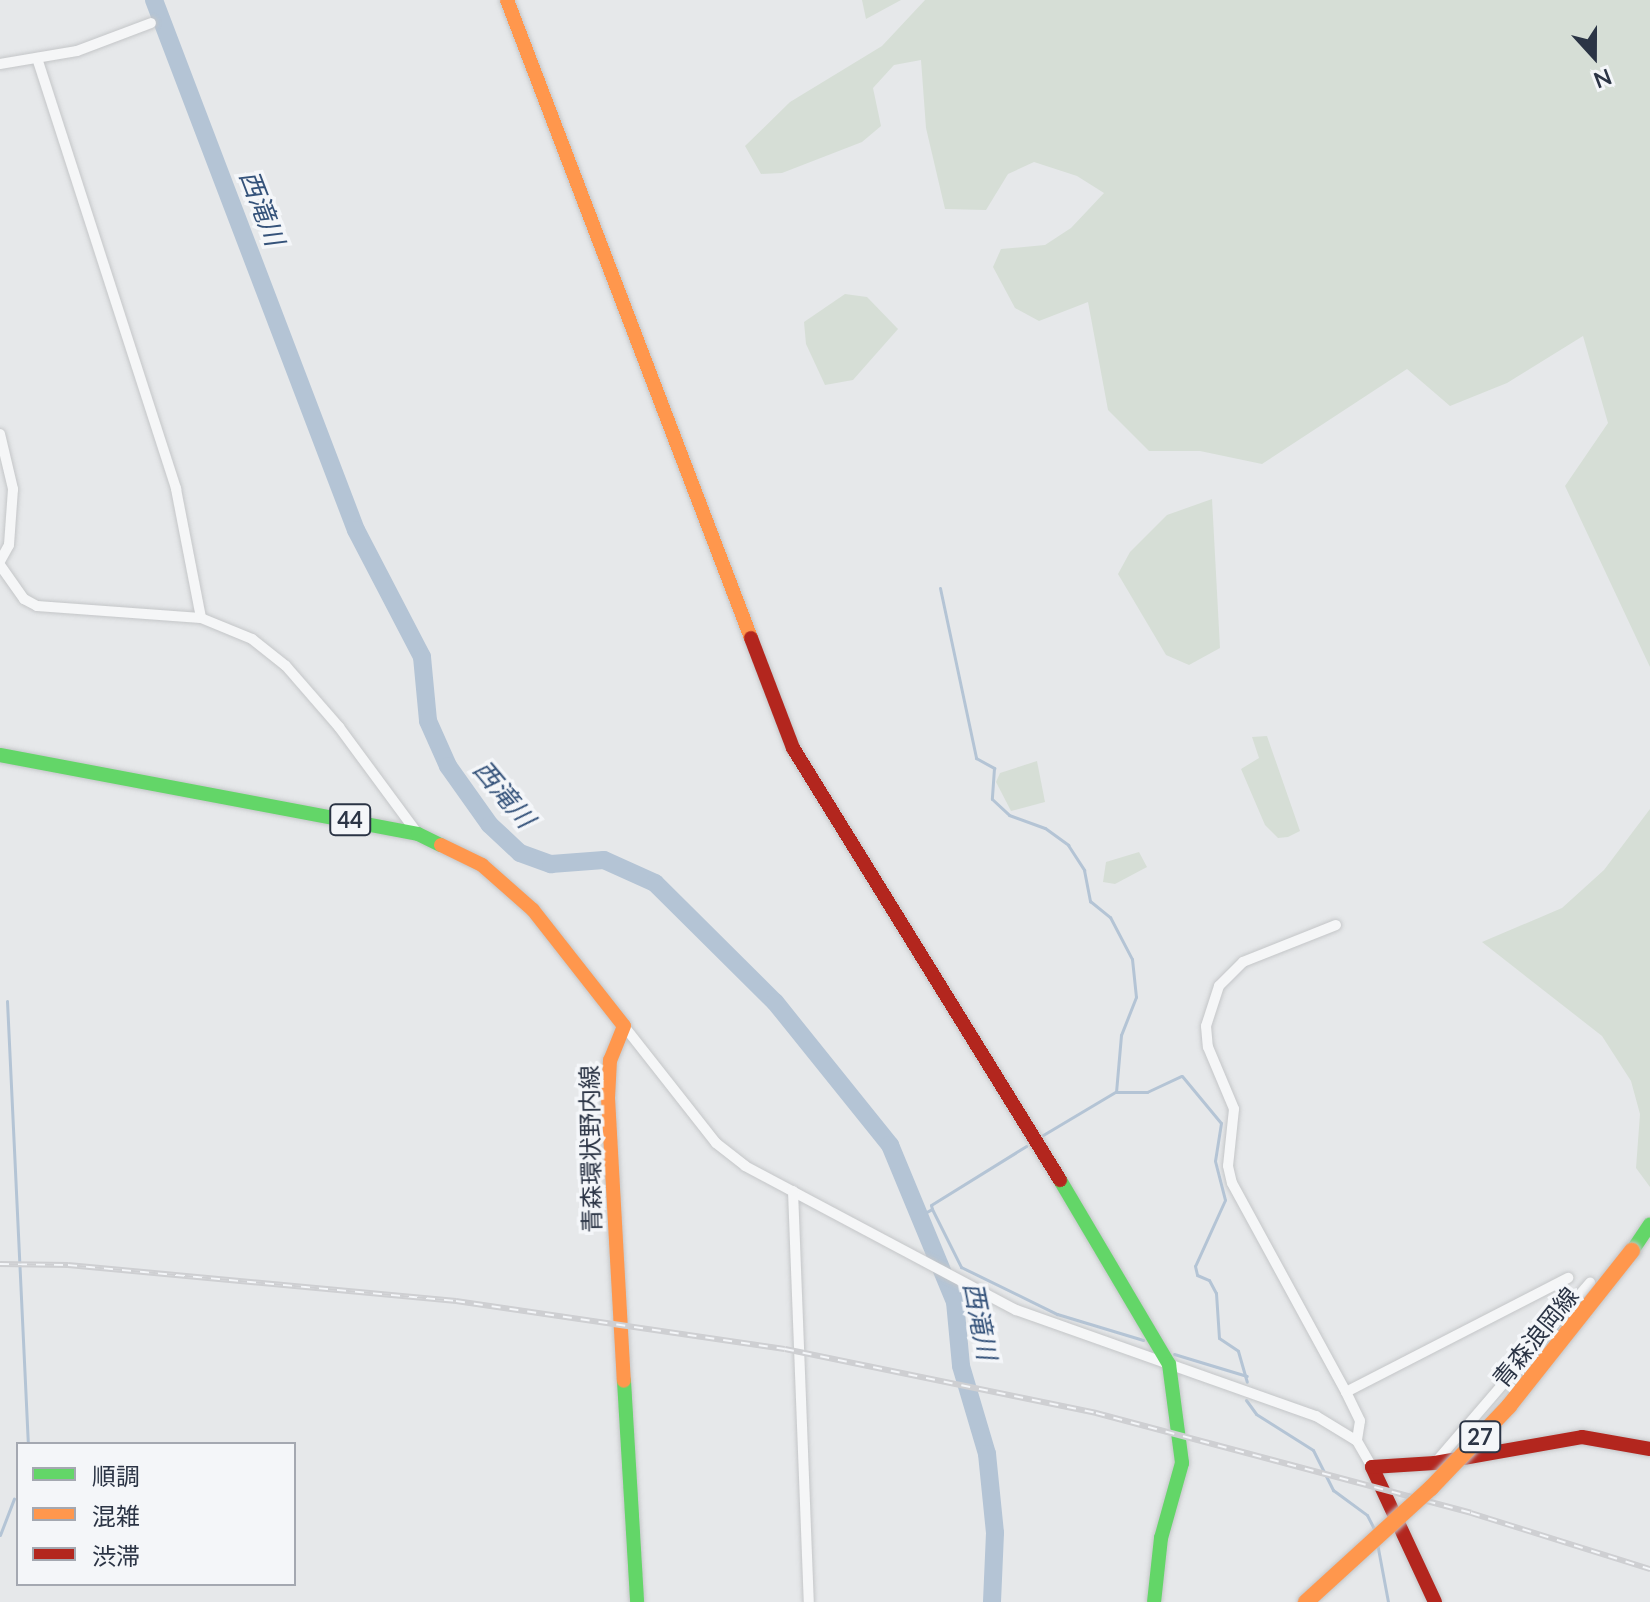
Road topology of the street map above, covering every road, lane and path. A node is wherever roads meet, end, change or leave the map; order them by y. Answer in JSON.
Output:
{"nodes":[{"id":1,"x":507,"y":0,"type":"edge"},
{"id":2,"x":151,"y":23,"type":"dead end"},
{"id":3,"x":37,"y":58,"type":"junction"},
{"id":4,"x":0,"y":64,"type":"edge"},
{"id":5,"x":0,"y":434,"type":"edge"},
{"id":6,"x":0,"y":563,"type":"edge"},
{"id":7,"x":201,"y":618,"type":"junction"},
{"id":8,"x":0,"y":755,"type":"edge"},
{"id":9,"x":418,"y":834,"type":"junction"},
{"id":10,"x":1336,"y":925,"type":"dead end"},
{"id":11,"x":624,"y":1026,"type":"junction"},
{"id":12,"x":793,"y":1191,"type":"junction"},
{"id":13,"x":1650,"y":1224,"type":"edge"},
{"id":14,"x":1568,"y":1278,"type":"dead end"},
{"id":15,"x":1590,"y":1283,"type":"dead end"},
{"id":16,"x":1169,"y":1364,"type":"junction"},
{"id":17,"x":1346,"y":1392,"type":"junction"},
{"id":18,"x":1357,"y":1441,"type":"junction"},
{"id":19,"x":1650,"y":1449,"type":"edge"},
{"id":20,"x":1435,"y":1463,"type":"junction"},
{"id":21,"x":1372,"y":1467,"type":"junction"},
{"id":22,"x":637,"y":1602,"type":"edge"},
{"id":23,"x":809,"y":1602,"type":"edge"},
{"id":24,"x":1154,"y":1602,"type":"edge"},
{"id":25,"x":1306,"y":1602,"type":"edge"},
{"id":26,"x":1435,"y":1602,"type":"edge"}],
"edges":[{"from":1,"to":16,"type":"street"},
{"from":2,"to":3,"type":"street"},
{"from":3,"to":4,"type":"street"},
{"from":3,"to":7,"type":"street"},
{"from":5,"to":6,"type":"street"},
{"from":6,"to":7,"type":"street"},
{"from":7,"to":9,"type":"street"},
{"from":8,"to":9,"type":"street","number":"44"},
{"from":9,"to":11,"type":"street","number":"44"},
{"from":10,"to":17,"type":"street"},
{"from":11,"to":12,"type":"street"},
{"from":11,"to":22,"type":"street","name":"青森環状野内線"},
{"from":12,"to":16,"type":"street"},
{"from":12,"to":23,"type":"street"},
{"from":13,"to":25,"type":"street","name":"青森浪岡線","number":"27","bridge":true},
{"from":14,"to":17,"type":"street"},
{"from":15,"to":20,"type":"street"},
{"from":16,"to":18,"type":"street"},
{"from":16,"to":24,"type":"street"},
{"from":17,"to":18,"type":"street"},
{"from":18,"to":21,"type":"street"},
{"from":19,"to":20,"type":"street"},
{"from":20,"to":21,"type":"street"},
{"from":21,"to":26,"type":"street"}]}
